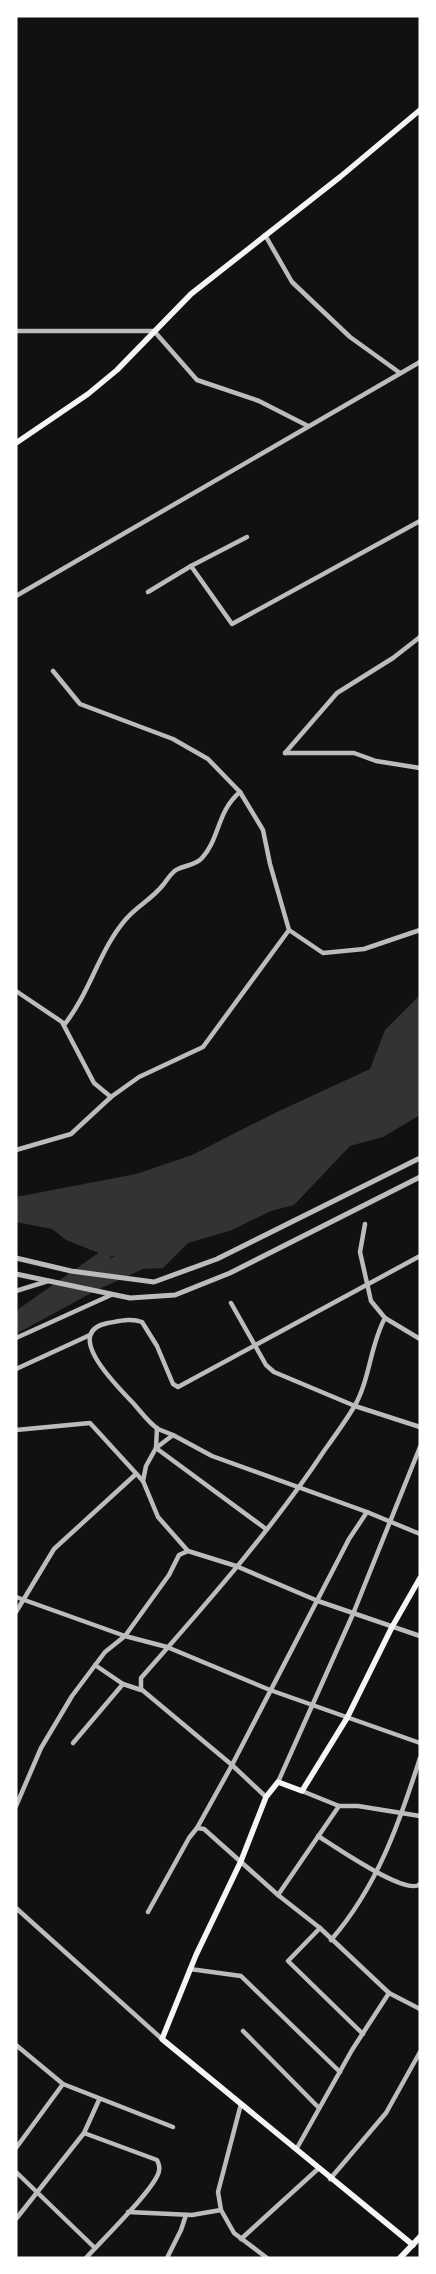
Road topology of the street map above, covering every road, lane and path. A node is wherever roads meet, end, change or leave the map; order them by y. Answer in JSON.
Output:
{"nodes":[{"id":1,"x":420,"y":110,"type":"edge"},
{"id":2,"x":264,"y":235,"type":"junction"},
{"id":3,"x":16,"y":331,"type":"edge"},
{"id":4,"x":154,"y":332,"type":"junction"},
{"id":5,"x":420,"y":362,"type":"edge"},
{"id":6,"x":400,"y":373,"type":"junction"},
{"id":7,"x":308,"y":426,"type":"junction"},
{"id":8,"x":16,"y":442,"type":"edge"},
{"id":9,"x":420,"y":521,"type":"edge"},
{"id":10,"x":247,"y":537,"type":"dead end"},
{"id":11,"x":191,"y":566,"type":"junction"},
{"id":12,"x":148,"y":592,"type":"dead end"},
{"id":13,"x":16,"y":596,"type":"edge"},
{"id":14,"x":420,"y":637,"type":"edge"},
{"id":15,"x":53,"y":671,"type":"dead end"},
{"id":16,"x":420,"y":768,"type":"edge"},
{"id":17,"x":240,"y":792,"type":"junction"},
{"id":18,"x":289,"y":930,"type":"junction"},
{"id":19,"x":420,"y":930,"type":"edge"},
{"id":20,"x":16,"y":991,"type":"edge"},
{"id":21,"x":64,"y":1025,"type":"junction"},
{"id":22,"x":110,"y":1096,"type":"junction"},
{"id":23,"x":16,"y":1150,"type":"edge"},
{"id":24,"x":420,"y":1158,"type":"edge"},
{"id":25,"x":420,"y":1178,"type":"edge"},
{"id":26,"x":365,"y":1224,"type":"dead end"},
{"id":27,"x":420,"y":1256,"type":"edge"},
{"id":28,"x":16,"y":1258,"type":"edge"},
{"id":29,"x":16,"y":1274,"type":"edge"},
{"id":30,"x":48,"y":1280,"type":"junction"},
{"id":31,"x":368,"y":1284,"type":"junction"},
{"id":32,"x":16,"y":1291,"type":"edge"},
{"id":33,"x":111,"y":1295,"type":"junction"},
{"id":34,"x":230,"y":1303,"type":"dead end"},
{"id":35,"x":384,"y":1318,"type":"junction"},
{"id":36,"x":90,"y":1334,"type":"junction"},
{"id":37,"x":16,"y":1338,"type":"edge"},
{"id":38,"x":420,"y":1339,"type":"edge"},
{"id":39,"x":254,"y":1346,"type":"junction"},
{"id":40,"x":16,"y":1369,"type":"edge"},
{"id":41,"x":355,"y":1406,"type":"junction"},
{"id":42,"x":157,"y":1428,"type":"junction"},
{"id":43,"x":420,"y":1428,"type":"edge"},
{"id":44,"x":16,"y":1430,"type":"edge"},
{"id":45,"x":173,"y":1434,"type":"junction"},
{"id":46,"x":420,"y":1447,"type":"edge"},
{"id":47,"x":156,"y":1448,"type":"junction"},
{"id":48,"x":136,"y":1474,"type":"junction"},
{"id":49,"x":143,"y":1481,"type":"junction"},
{"id":50,"x":300,"y":1487,"type":"junction"},
{"id":51,"x":367,"y":1512,"type":"junction"},
{"id":52,"x":390,"y":1521,"type":"junction"},
{"id":53,"x":266,"y":1529,"type":"junction"},
{"id":54,"x":420,"y":1534,"type":"edge"},
{"id":55,"x":188,"y":1551,"type":"junction"},
{"id":56,"x":236,"y":1566,"type":"junction"},
{"id":57,"x":420,"y":1578,"type":"edge"},
{"id":58,"x":16,"y":1597,"type":"edge"},
{"id":59,"x":24,"y":1600,"type":"junction"},
{"id":60,"x":318,"y":1601,"type":"junction"},
{"id":61,"x":16,"y":1612,"type":"edge"},
{"id":62,"x":353,"y":1614,"type":"junction"},
{"id":63,"x":392,"y":1627,"type":"junction"},
{"id":64,"x":125,"y":1636,"type":"junction"},
{"id":65,"x":420,"y":1636,"type":"edge"},
{"id":66,"x":167,"y":1646,"type":"junction"},
{"id":67,"x":95,"y":1665,"type":"junction"},
{"id":68,"x":123,"y":1684,"type":"junction"},
{"id":69,"x":142,"y":1690,"type":"junction"},
{"id":70,"x":270,"y":1690,"type":"junction"},
{"id":71,"x":313,"y":1704,"type":"junction"},
{"id":72,"x":347,"y":1718,"type":"junction"},
{"id":73,"x":420,"y":1743,"type":"edge"},
{"id":74,"x":74,"y":1744,"type":"dead end"},
{"id":75,"x":420,"y":1758,"type":"edge"},
{"id":76,"x":232,"y":1766,"type":"junction"},
{"id":77,"x":278,"y":1782,"type":"junction"},
{"id":78,"x":302,"y":1791,"type":"junction"},
{"id":79,"x":266,"y":1797,"type":"junction"},
{"id":80,"x":16,"y":1806,"type":"edge"},
{"id":81,"x":339,"y":1806,"type":"junction"},
{"id":82,"x":403,"y":1813,"type":"junction"},
{"id":83,"x":420,"y":1816,"type":"edge"},
{"id":84,"x":197,"y":1828,"type":"junction"},
{"id":85,"x":318,"y":1836,"type":"junction"},
{"id":86,"x":241,"y":1861,"type":"junction"},
{"id":87,"x":378,"y":1872,"type":"junction"},
{"id":88,"x":420,"y":1884,"type":"edge"},
{"id":89,"x":278,"y":1895,"type":"junction"},
{"id":90,"x":16,"y":1908,"type":"edge"},
{"id":91,"x":148,"y":1912,"type":"dead end"},
{"id":92,"x":320,"y":1928,"type":"junction"},
{"id":93,"x":331,"y":1940,"type":"junction"},
{"id":94,"x":190,"y":1969,"type":"junction"},
{"id":95,"x":390,"y":1993,"type":"junction"},
{"id":96,"x":420,"y":2009,"type":"edge"},
{"id":97,"x":243,"y":2031,"type":"dead end"},
{"id":98,"x":363,"y":2034,"type":"junction"},
{"id":99,"x":162,"y":2039,"type":"junction"},
{"id":100,"x":16,"y":2045,"type":"edge"},
{"id":101,"x":420,"y":2052,"type":"edge"},
{"id":102,"x":340,"y":2072,"type":"junction"},
{"id":103,"x":63,"y":2084,"type":"junction"},
{"id":104,"x":100,"y":2100,"type":"junction"},
{"id":105,"x":241,"y":2104,"type":"junction"},
{"id":106,"x":319,"y":2108,"type":"junction"},
{"id":107,"x":173,"y":2127,"type":"dead end"},
{"id":108,"x":84,"y":2133,"type":"junction"},
{"id":109,"x":16,"y":2148,"type":"edge"},
{"id":110,"x":296,"y":2148,"type":"junction"},
{"id":111,"x":319,"y":2168,"type":"junction"},
{"id":112,"x":16,"y":2172,"type":"edge"},
{"id":113,"x":330,"y":2178,"type":"junction"},
{"id":114,"x":38,"y":2193,"type":"junction"},
{"id":115,"x":221,"y":2210,"type":"junction"},
{"id":116,"x":128,"y":2212,"type":"junction"},
{"id":117,"x":186,"y":2215,"type":"junction"},
{"id":118,"x":16,"y":2219,"type":"edge"},
{"id":119,"x":420,"y":2237,"type":"edge"},
{"id":120,"x":241,"y":2239,"type":"junction"},
{"id":121,"x":413,"y":2244,"type":"junction"},
{"id":122,"x":95,"y":2248,"type":"junction"},
{"id":123,"x":86,"y":2258,"type":"edge"},
{"id":124,"x":167,"y":2258,"type":"edge"},
{"id":125,"x":267,"y":2258,"type":"edge"},
{"id":126,"x":400,"y":2258,"type":"edge"}],
"edges":[{"from":1,"to":2,"type":"main road"},
{"from":2,"to":4,"type":"main road"},
{"from":2,"to":6,"type":"street"},
{"from":3,"to":4,"type":"street"},
{"from":4,"to":7,"type":"street"},
{"from":4,"to":8,"type":"main road"},
{"from":5,"to":6,"type":"street"},
{"from":6,"to":7,"type":"street"},
{"from":7,"to":13,"type":"street"},
{"from":9,"to":11,"type":"street"},
{"from":10,"to":11,"type":"street"},
{"from":11,"to":12,"type":"street"},
{"from":14,"to":16,"type":"street"},
{"from":15,"to":17,"type":"street"},
{"from":17,"to":18,"type":"street"},
{"from":17,"to":21,"type":"street"},
{"from":18,"to":19,"type":"street"},
{"from":18,"to":22,"type":"street"},
{"from":20,"to":21,"type":"street"},
{"from":21,"to":22,"type":"street"},
{"from":22,"to":23,"type":"street"},
{"from":24,"to":28,"type":"street"},
{"from":25,"to":33,"type":"street"},
{"from":26,"to":31,"type":"street"},
{"from":27,"to":31,"type":"street"},
{"from":29,"to":30,"type":"street"},
{"from":30,"to":32,"type":"street"},
{"from":30,"to":33,"type":"street"},
{"from":31,"to":35,"type":"street"},
{"from":31,"to":39,"type":"street"},
{"from":33,"to":37,"type":"street"},
{"from":34,"to":39,"type":"street"},
{"from":35,"to":38,"type":"street"},
{"from":35,"to":41,"type":"street"},
{"from":36,"to":39,"type":"street"},
{"from":36,"to":40,"type":"street"},
{"from":36,"to":42,"type":"street"},
{"from":39,"to":41,"type":"street"},
{"from":41,"to":43,"type":"street"},
{"from":41,"to":50,"type":"street"},
{"from":42,"to":45,"type":"street"},
{"from":42,"to":47,"type":"street"},
{"from":44,"to":48,"type":"street"},
{"from":45,"to":47,"type":"street"},
{"from":45,"to":50,"type":"street"},
{"from":46,"to":52,"type":"street"},
{"from":47,"to":49,"type":"street"},
{"from":47,"to":53,"type":"street"},
{"from":48,"to":49,"type":"street"},
{"from":48,"to":59,"type":"street"},
{"from":49,"to":55,"type":"street"},
{"from":50,"to":51,"type":"street"},
{"from":50,"to":53,"type":"street"},
{"from":51,"to":52,"type":"street"},
{"from":51,"to":60,"type":"street"},
{"from":52,"to":54,"type":"street"},
{"from":52,"to":62,"type":"street"},
{"from":53,"to":56,"type":"street"},
{"from":55,"to":56,"type":"street"},
{"from":55,"to":64,"type":"street"},
{"from":56,"to":60,"type":"street"},
{"from":56,"to":66,"type":"street"},
{"from":57,"to":63,"type":"main road"},
{"from":58,"to":59,"type":"street"},
{"from":59,"to":61,"type":"street"},
{"from":59,"to":64,"type":"street"},
{"from":60,"to":62,"type":"street"},
{"from":60,"to":70,"type":"street"},
{"from":62,"to":63,"type":"street"},
{"from":62,"to":71,"type":"street"},
{"from":63,"to":65,"type":"street"},
{"from":63,"to":72,"type":"main road"},
{"from":64,"to":66,"type":"street"},
{"from":64,"to":67,"type":"street"},
{"from":66,"to":69,"type":"street"},
{"from":66,"to":70,"type":"street"},
{"from":67,"to":68,"type":"street"},
{"from":67,"to":80,"type":"street"},
{"from":68,"to":69,"type":"street"},
{"from":68,"to":74,"type":"street"},
{"from":69,"to":76,"type":"street"},
{"from":70,"to":71,"type":"street"},
{"from":70,"to":76,"type":"street"},
{"from":71,"to":72,"type":"street"},
{"from":71,"to":77,"type":"street"},
{"from":72,"to":73,"type":"street"},
{"from":72,"to":78,"type":"main road"},
{"from":75,"to":82,"type":"street"},
{"from":76,"to":79,"type":"street"},
{"from":76,"to":84,"type":"street"},
{"from":77,"to":78,"type":"main road"},
{"from":77,"to":79,"type":"main road"},
{"from":78,"to":81,"type":"street"},
{"from":79,"to":86,"type":"main road"},
{"from":81,"to":82,"type":"street"},
{"from":81,"to":85,"type":"street"},
{"from":82,"to":83,"type":"street"},
{"from":82,"to":87,"type":"street"},
{"from":84,"to":86,"type":"street"},
{"from":84,"to":91,"type":"street"},
{"from":85,"to":87,"type":"street"},
{"from":85,"to":89,"type":"street"},
{"from":86,"to":89,"type":"street"},
{"from":86,"to":94,"type":"main road"},
{"from":87,"to":88,"type":"street"},
{"from":87,"to":93,"type":"street"},
{"from":89,"to":92,"type":"street"},
{"from":90,"to":99,"type":"street"},
{"from":92,"to":93,"type":"street"},
{"from":92,"to":98,"type":"street"},
{"from":93,"to":95,"type":"street"},
{"from":94,"to":99,"type":"main road"},
{"from":94,"to":102,"type":"street"},
{"from":95,"to":96,"type":"street"},
{"from":95,"to":98,"type":"street"},
{"from":97,"to":106,"type":"street"},
{"from":98,"to":102,"type":"street"},
{"from":99,"to":105,"type":"main road"},
{"from":100,"to":103,"type":"street"},
{"from":101,"to":113,"type":"street"},
{"from":102,"to":106,"type":"street"},
{"from":103,"to":104,"type":"street"},
{"from":103,"to":109,"type":"street"},
{"from":104,"to":107,"type":"street"},
{"from":104,"to":108,"type":"street"},
{"from":105,"to":110,"type":"main road"},
{"from":105,"to":115,"type":"street"},
{"from":106,"to":110,"type":"street"},
{"from":108,"to":114,"type":"street"},
{"from":108,"to":116,"type":"street"},
{"from":110,"to":111,"type":"main road"},
{"from":111,"to":113,"type":"main road"},
{"from":111,"to":120,"type":"street"},
{"from":112,"to":114,"type":"street"},
{"from":113,"to":121,"type":"main road"},
{"from":114,"to":118,"type":"street"},
{"from":114,"to":122,"type":"street"},
{"from":115,"to":117,"type":"street"},
{"from":115,"to":120,"type":"street"},
{"from":116,"to":117,"type":"street"},
{"from":116,"to":122,"type":"street"},
{"from":117,"to":124,"type":"street"},
{"from":119,"to":121,"type":"main road"},
{"from":120,"to":125,"type":"street"},
{"from":121,"to":126,"type":"main road"},
{"from":122,"to":123,"type":"street"}]}
